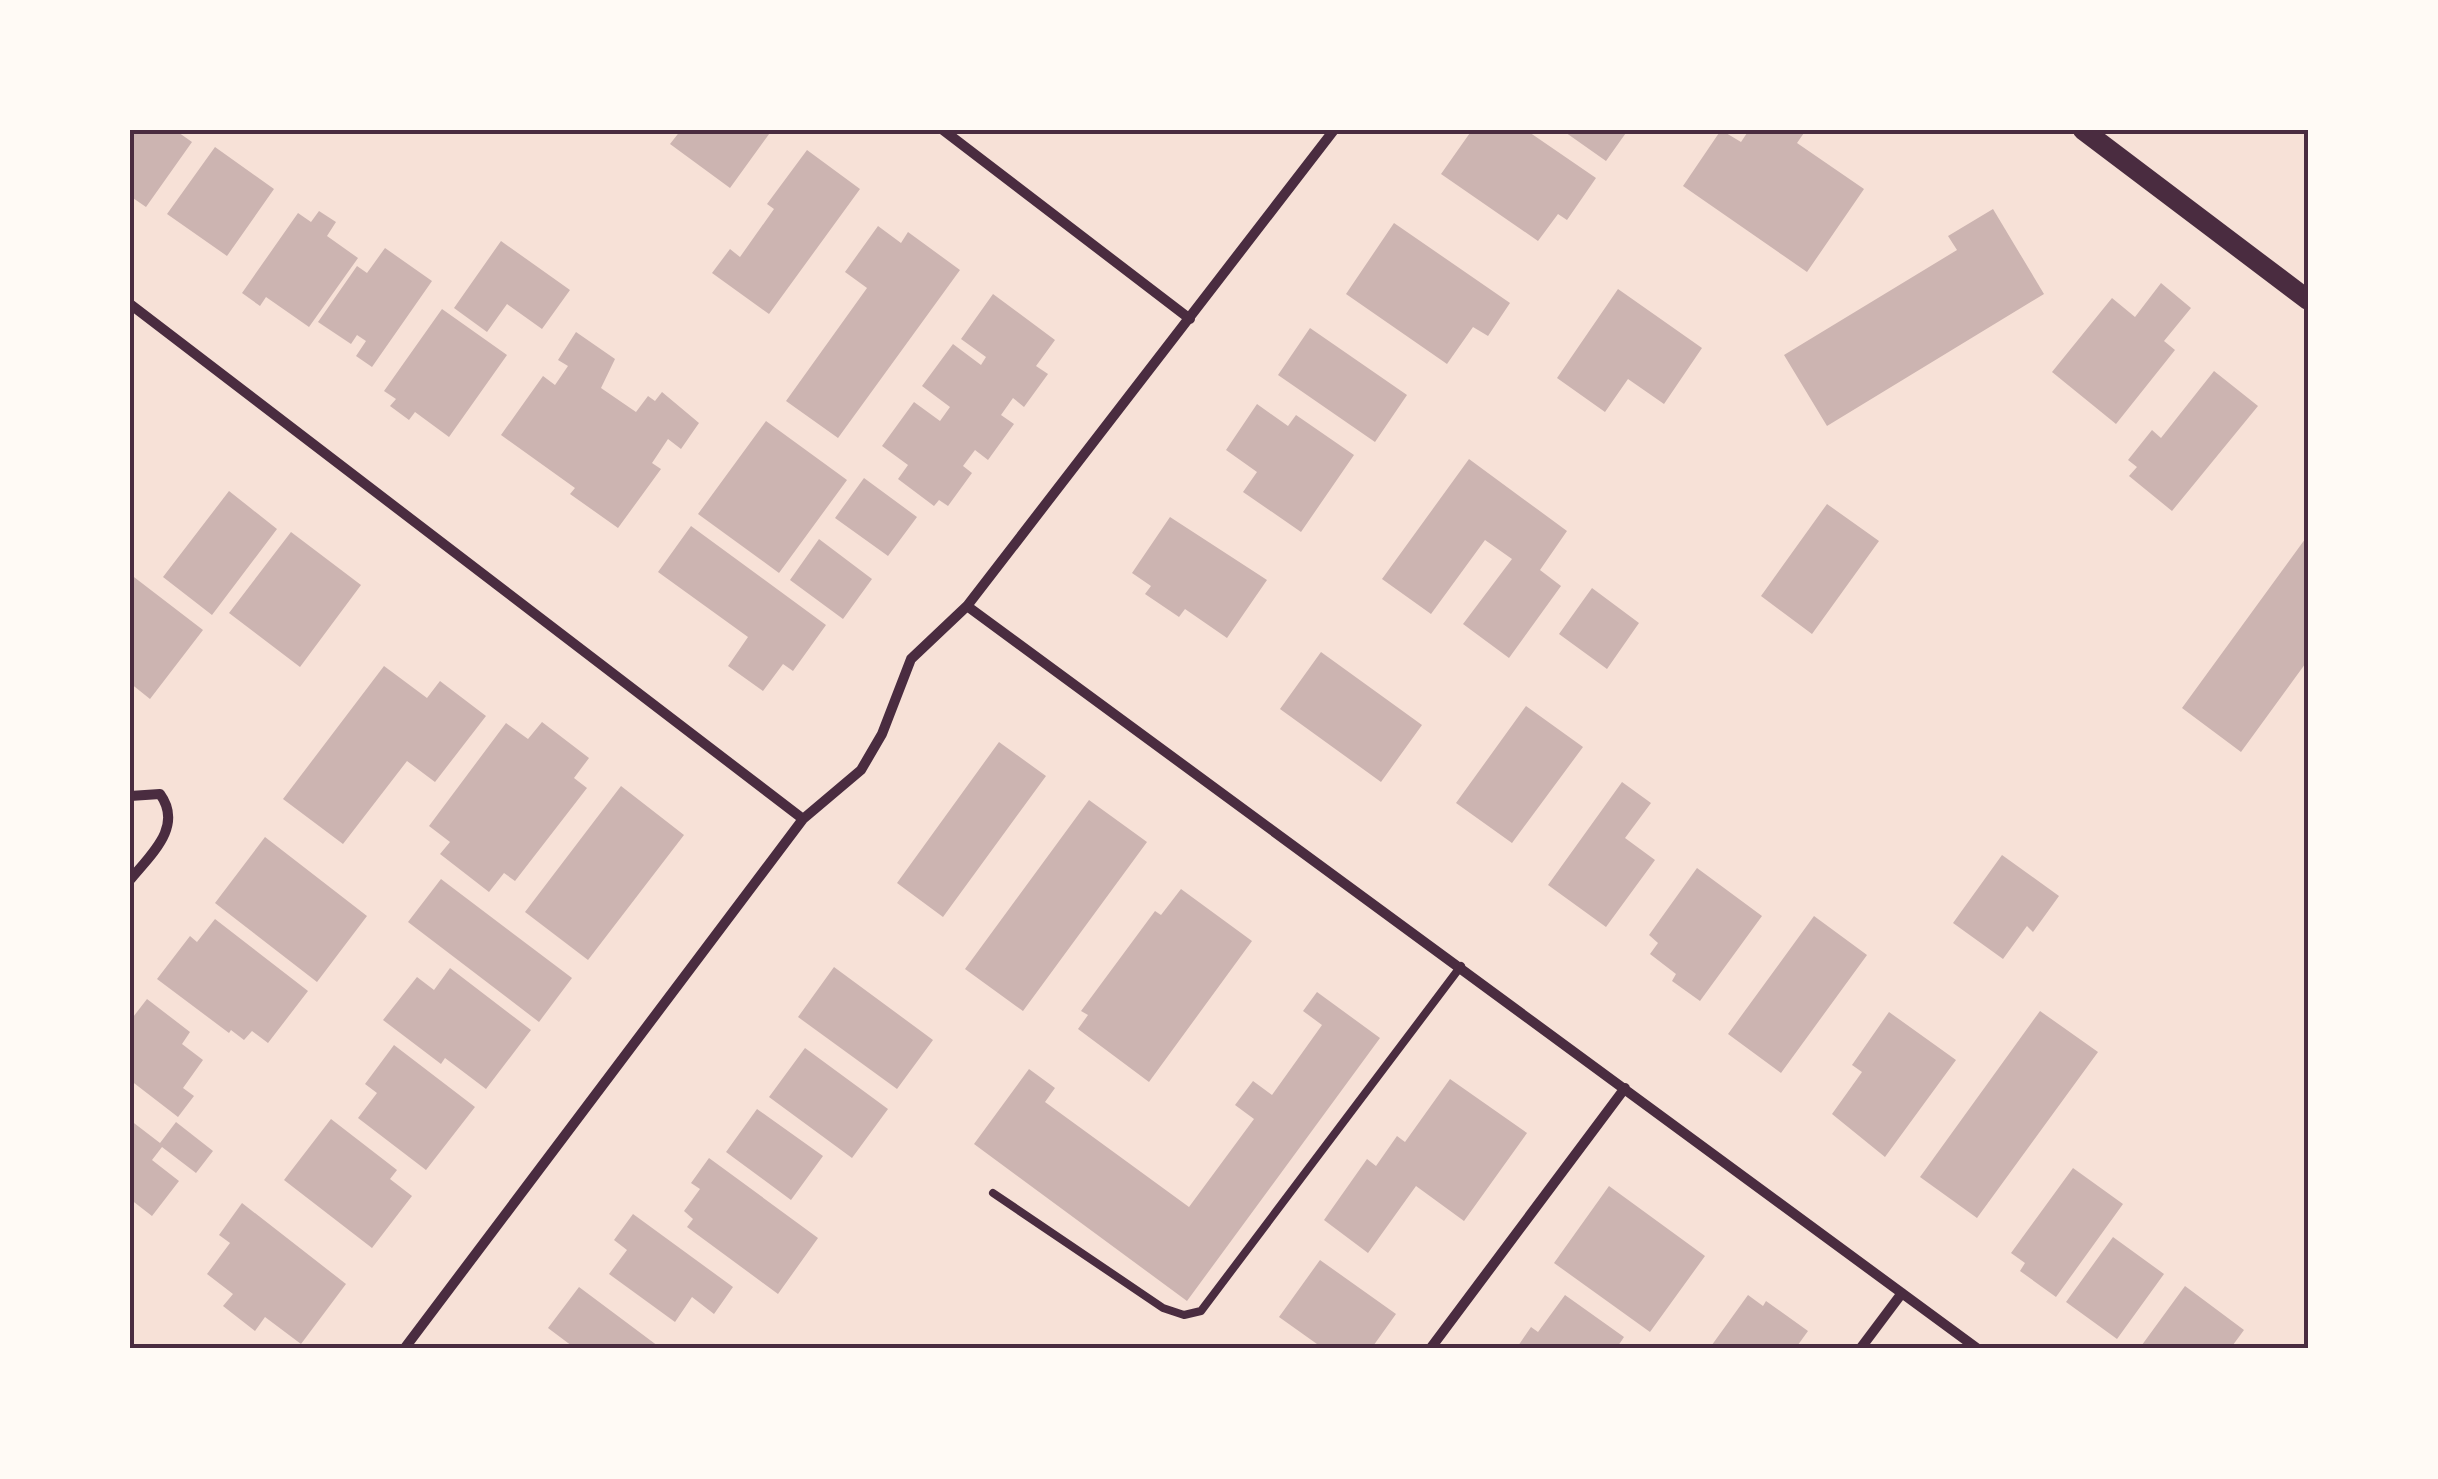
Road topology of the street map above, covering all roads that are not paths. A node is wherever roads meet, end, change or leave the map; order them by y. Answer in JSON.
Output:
{"nodes":[{"id":1,"x":943,"y":130,"type":"edge"},
{"id":2,"x":1334,"y":130,"type":"edge"},
{"id":3,"x":2084,"y":130,"type":"edge"},
{"id":4,"x":2308,"y":300,"type":"edge"},
{"id":5,"x":130,"y":304,"type":"edge"},
{"id":6,"x":1190,"y":319,"type":"junction"},
{"id":7,"x":967,"y":606,"type":"junction"},
{"id":8,"x":130,"y":796,"type":"edge"},
{"id":9,"x":803,"y":819,"type":"junction"},
{"id":10,"x":130,"y":880,"type":"edge"},
{"id":11,"x":1460,"y":966,"type":"junction"},
{"id":12,"x":1625,"y":1088,"type":"junction"},
{"id":13,"x":993,"y":1193,"type":"dead end"},
{"id":14,"x":1902,"y":1292,"type":"junction"},
{"id":15,"x":404,"y":1349,"type":"edge"},
{"id":16,"x":1430,"y":1349,"type":"edge"},
{"id":17,"x":1860,"y":1349,"type":"edge"},
{"id":18,"x":1978,"y":1349,"type":"edge"}],
"edges":[{"from":1,"to":6,"type":"street"},
{"from":2,"to":6,"type":"street"},
{"from":3,"to":4,"type":"main road"},
{"from":5,"to":9,"type":"street"},
{"from":6,"to":7,"type":"street"},
{"from":7,"to":9,"type":"street"},
{"from":7,"to":11,"type":"street"},
{"from":8,"to":10,"type":"street"},
{"from":9,"to":15,"type":"street"},
{"from":11,"to":12,"type":"street"},
{"from":11,"to":13,"type":"lane"},
{"from":12,"to":14,"type":"street"},
{"from":12,"to":16,"type":"street"},
{"from":14,"to":17,"type":"street"},
{"from":14,"to":18,"type":"street"}]}
